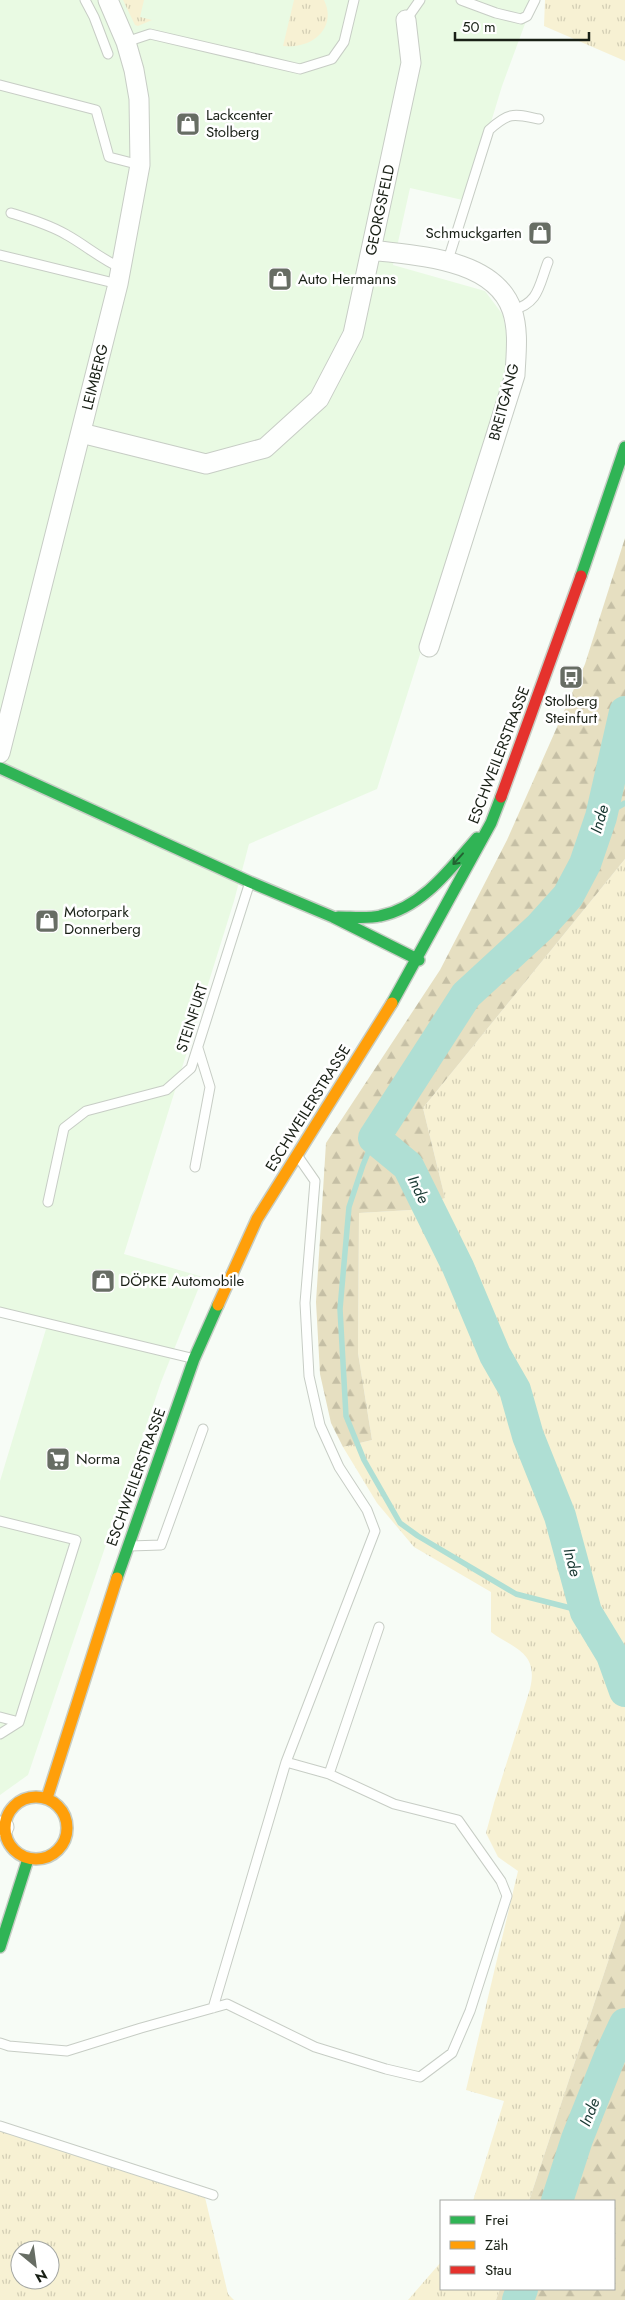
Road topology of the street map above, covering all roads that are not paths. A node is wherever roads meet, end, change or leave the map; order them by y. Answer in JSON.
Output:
{"nodes":[{"id":1,"x":85,"y":0,"type":"edge"},
{"id":2,"x":108,"y":0,"type":"edge"},
{"id":3,"x":354,"y":0,"type":"edge"},
{"id":4,"x":420,"y":0,"type":"edge"},
{"id":5,"x":461,"y":0,"type":"edge"},
{"id":6,"x":536,"y":0,"type":"edge"},
{"id":7,"x":406,"y":20,"type":"joint"},
{"id":8,"x":126,"y":42,"type":"junction"},
{"id":9,"x":108,"y":54,"type":"dead end"},
{"id":10,"x":0,"y":85,"type":"edge"},
{"id":11,"x":539,"y":119,"type":"dead end"},
{"id":12,"x":140,"y":165,"type":"junction"},
{"id":13,"x":12,"y":213,"type":"dead end"},
{"id":14,"x":372,"y":250,"type":"junction"},
{"id":15,"x":0,"y":255,"type":"edge"},
{"id":16,"x":448,"y":260,"type":"junction"},
{"id":17,"x":548,"y":262,"type":"dead end"},
{"id":18,"x":120,"y":276,"type":"junction"},
{"id":19,"x":512,"y":310,"type":"junction"},
{"id":20,"x":81,"y":432,"type":"junction"},
{"id":21,"x":625,"y":447,"type":"edge"},
{"id":22,"x":429,"y":647,"type":"dead end"},
{"id":23,"x":0,"y":752,"type":"edge"},
{"id":24,"x":0,"y":768,"type":"edge"},
{"id":25,"x":491,"y":823,"type":"junction"},
{"id":26,"x":250,"y":882,"type":"junction"},
{"id":27,"x":334,"y":917,"type":"junction"},
{"id":28,"x":419,"y":960,"type":"junction"},
{"id":29,"x":198,"y":1048,"type":"junction"},
{"id":30,"x":296,"y":1153,"type":"junction"},
{"id":31,"x":195,"y":1167,"type":"dead end"},
{"id":32,"x":48,"y":1202,"type":"dead end"},
{"id":33,"x":0,"y":1312,"type":"edge"},
{"id":34,"x":194,"y":1359,"type":"junction"},
{"id":35,"x":203,"y":1429,"type":"dead end"},
{"id":36,"x":0,"y":1521,"type":"edge"},
{"id":37,"x":127,"y":1546,"type":"junction"},
{"id":38,"x":379,"y":1627,"type":"dead end"},
{"id":39,"x":0,"y":1717,"type":"edge"},
{"id":40,"x":19,"y":1722,"type":"junction"},
{"id":41,"x":0,"y":1734,"type":"edge"},
{"id":42,"x":286,"y":1762,"type":"junction"},
{"id":43,"x":329,"y":1774,"type":"junction"},
{"id":44,"x":47,"y":1798,"type":"junction"},
{"id":45,"x":2,"y":1827,"type":"edge"},
{"id":46,"x":28,"y":1858,"type":"junction"},
{"id":47,"x":0,"y":1947,"type":"edge"},
{"id":48,"x":213,"y":2008,"type":"junction"},
{"id":49,"x":0,"y":2042,"type":"edge"},
{"id":50,"x":0,"y":2126,"type":"edge"},
{"id":51,"x":212,"y":2195,"type":"dead end"}],
"edges":[{"from":1,"to":9,"type":"lane"},
{"from":2,"to":8,"type":"street","name":"LEIMBERG"},
{"from":3,"to":8,"type":"lane"},
{"from":4,"to":7,"type":"lane"},
{"from":5,"to":6,"type":"lane"},
{"from":7,"to":14,"type":"street","name":"GEORGSFELD"},
{"from":8,"to":12,"type":"street","name":"LEIMBERG"},
{"from":10,"to":12,"type":"lane"},
{"from":11,"to":16,"type":"lane"},
{"from":12,"to":18,"type":"street","name":"LEIMBERG"},
{"from":13,"to":18,"type":"lane"},
{"from":14,"to":16,"type":"street","name":"BREITGANG"},
{"from":14,"to":20,"type":"street","name":"GEORGSFELD"},
{"from":15,"to":18,"type":"lane"},
{"from":16,"to":19,"type":"street","name":"BREITGANG"},
{"from":17,"to":19,"type":"lane"},
{"from":18,"to":20,"type":"street","name":"LEIMBERG"},
{"from":19,"to":22,"type":"street","name":"BREITGANG"},
{"from":20,"to":23,"type":"street","name":"LEIMBERG"},
{"from":21,"to":25,"type":"main road","name":"ESCHWEILERSTRASSE"},
{"from":24,"to":26,"type":"main road"},
{"from":25,"to":27,"type":"main road","one_way":true},
{"from":25,"to":28,"type":"main road","name":"ESCHWEILERSTRASSE"},
{"from":26,"to":27,"type":"main road"},
{"from":26,"to":29,"type":"lane","name":"STEINFURT"},
{"from":27,"to":28,"type":"main road"},
{"from":28,"to":30,"type":"main road","name":"ESCHWEILERSTRASSE"},
{"from":29,"to":31,"type":"lane"},
{"from":29,"to":32,"type":"lane","name":"STEINFURT"},
{"from":30,"to":34,"type":"main road","name":"ESCHWEILERSTRASSE"},
{"from":30,"to":42,"type":"lane"},
{"from":33,"to":34,"type":"lane"},
{"from":34,"to":37,"type":"main road","name":"ESCHWEILERSTRASSE"},
{"from":35,"to":37,"type":"lane"},
{"from":36,"to":40,"type":"lane"},
{"from":37,"to":44,"type":"main road","name":"ESCHWEILERSTRASSE"},
{"from":38,"to":43,"type":"lane"},
{"from":39,"to":40,"type":"lane"},
{"from":40,"to":41,"type":"lane"},
{"from":42,"to":43,"type":"lane"},
{"from":42,"to":48,"type":"lane"},
{"from":43,"to":48,"type":"lane"},
{"from":44,"to":45,"type":"main road"},
{"from":44,"to":46,"type":"main road"},
{"from":45,"to":46,"type":"main road"},
{"from":46,"to":47,"type":"main road"},
{"from":48,"to":49,"type":"lane"},
{"from":50,"to":51,"type":"lane"}]}
